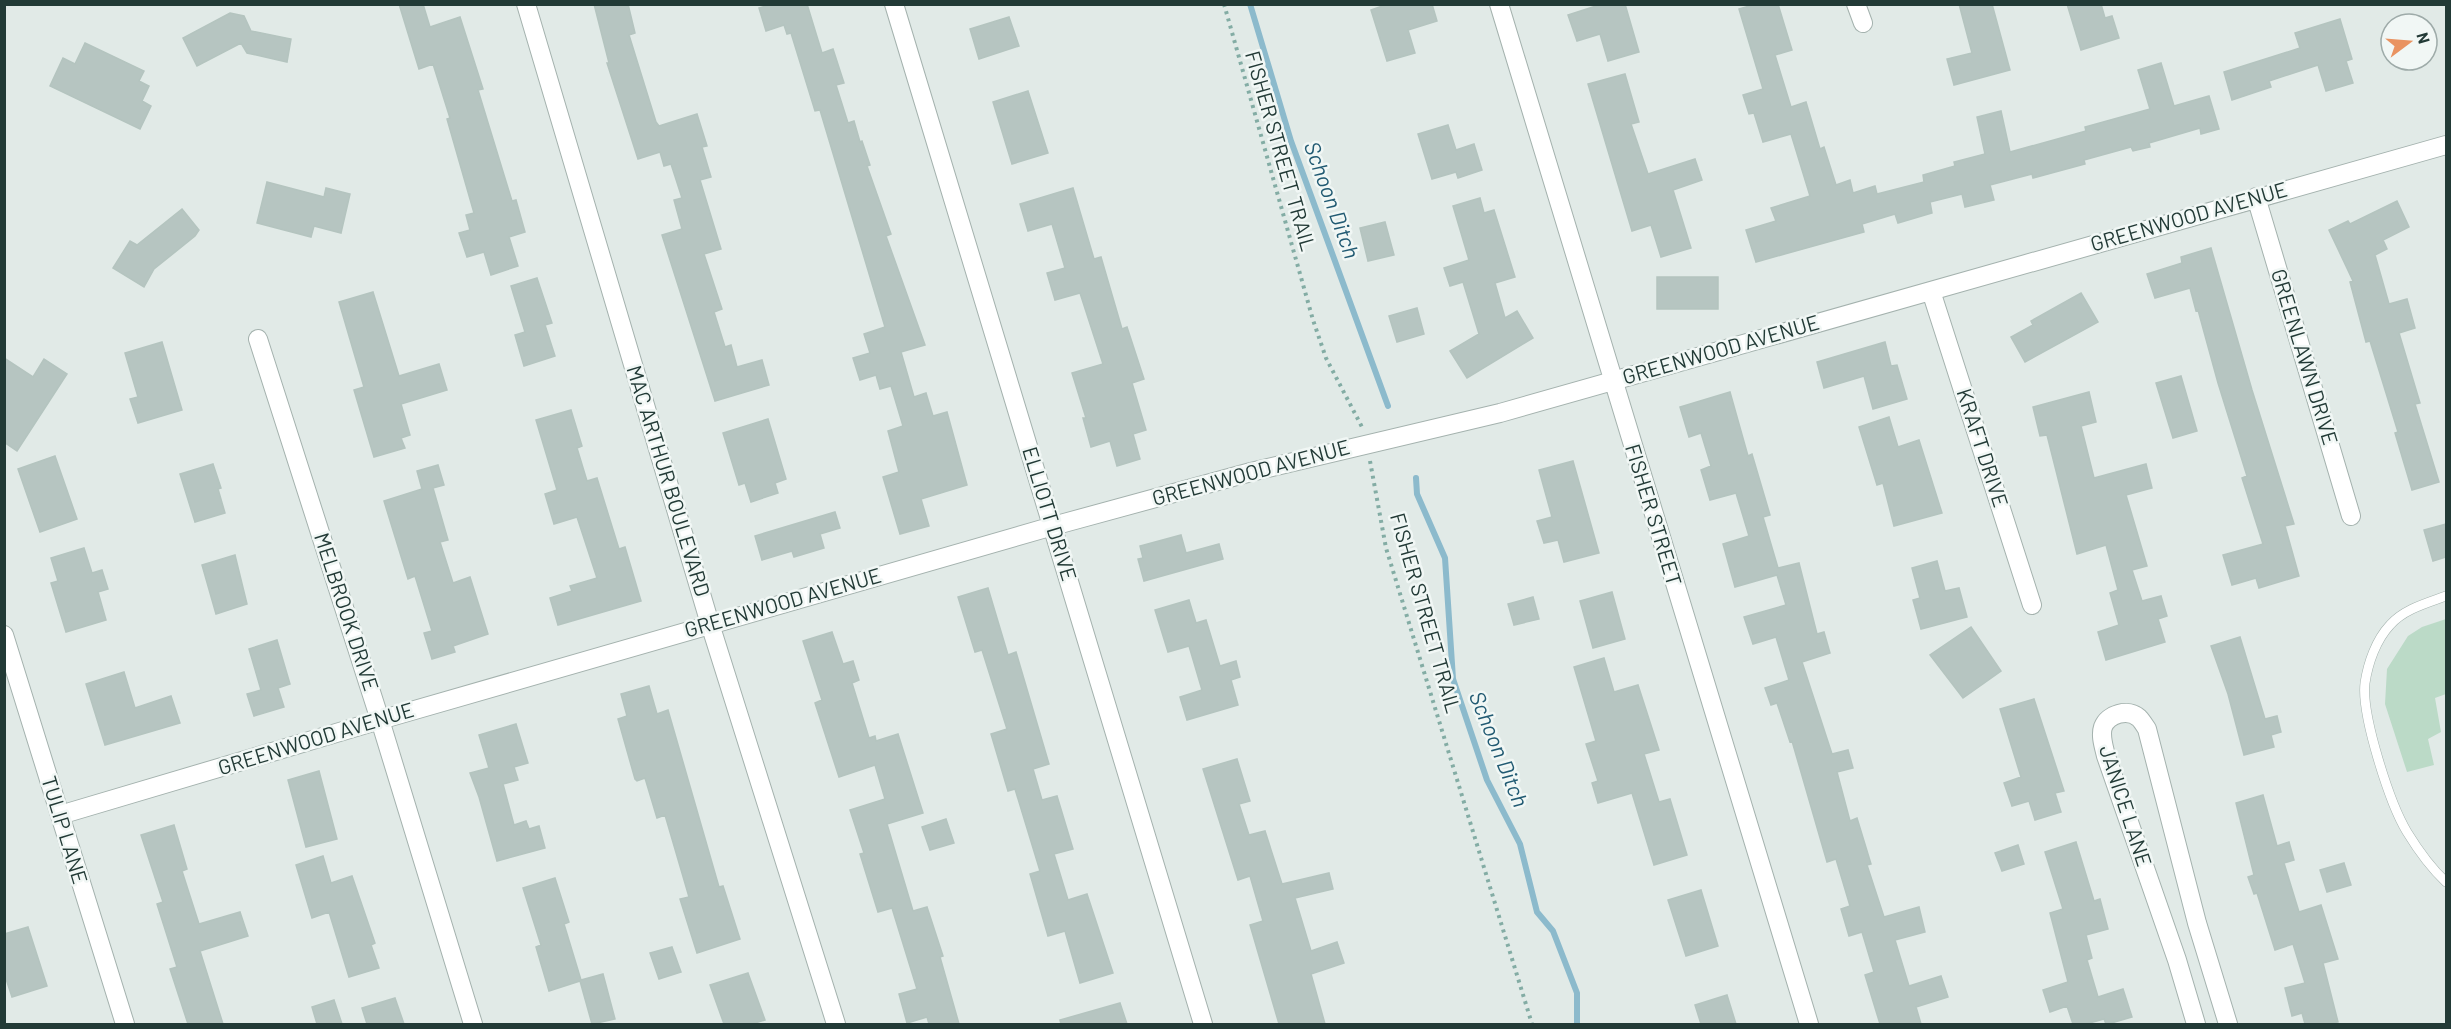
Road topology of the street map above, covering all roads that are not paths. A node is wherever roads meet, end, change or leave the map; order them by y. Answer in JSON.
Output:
{"nodes":[{"id":1,"x":526,"y":4,"type":"edge"},
{"id":2,"x":894,"y":4,"type":"edge"},
{"id":3,"x":1499,"y":4,"type":"edge"},
{"id":4,"x":1857,"y":4,"type":"edge"},
{"id":5,"x":1863,"y":23,"type":"dead end"},
{"id":6,"x":2446,"y":144,"type":"edge"},
{"id":7,"x":2256,"y":197,"type":"junction"},
{"id":8,"x":1931,"y":291,"type":"junction"},
{"id":9,"x":258,"y":339,"type":"dead end"},
{"id":10,"x":1612,"y":381,"type":"junction"},
{"id":11,"x":2351,"y":516,"type":"dead end"},
{"id":12,"x":1053,"y":526,"type":"junction"},
{"id":13,"x":2446,"y":597,"type":"edge"},
{"id":14,"x":2032,"y":605,"type":"dead end"},
{"id":15,"x":710,"y":624,"type":"junction"},
{"id":16,"x":4,"y":635,"type":"edge"},
{"id":17,"x":380,"y":720,"type":"junction"},
{"id":18,"x":60,"y":815,"type":"junction"},
{"id":19,"x":2446,"y":882,"type":"edge"},
{"id":20,"x":125,"y":1024,"type":"edge"},
{"id":21,"x":472,"y":1024,"type":"edge"},
{"id":22,"x":836,"y":1024,"type":"edge"},
{"id":23,"x":1203,"y":1024,"type":"edge"},
{"id":24,"x":1809,"y":1024,"type":"edge"},
{"id":25,"x":2196,"y":1024,"type":"edge"},
{"id":26,"x":2228,"y":1024,"type":"edge"}],
"edges":[{"from":1,"to":15,"type":"street","name":"MAC ARTHUR BOULEVARD"},
{"from":2,"to":12,"type":"street","name":"ELLIOTT DRIVE"},
{"from":3,"to":10,"type":"street","name":"FISHER STREET"},
{"from":4,"to":5,"type":"street"},
{"from":6,"to":7,"type":"street","name":"GREENWOOD AVENUE"},
{"from":7,"to":8,"type":"street","name":"GREENWOOD AVENUE"},
{"from":7,"to":11,"type":"street","name":"GREENLAWN DRIVE"},
{"from":8,"to":10,"type":"street","name":"GREENWOOD AVENUE"},
{"from":8,"to":14,"type":"street","name":"KRAFT DRIVE"},
{"from":9,"to":17,"type":"street","name":"MELBROOK DRIVE"},
{"from":10,"to":12,"type":"street","name":"GREENWOOD AVENUE"},
{"from":10,"to":24,"type":"street","name":"FISHER STREET"},
{"from":12,"to":15,"type":"street","name":"GREENWOOD AVENUE"},
{"from":12,"to":23,"type":"street","name":"ELLIOTT DRIVE"},
{"from":13,"to":19,"type":"lane"},
{"from":15,"to":17,"type":"street","name":"GREENWOOD AVENUE"},
{"from":15,"to":22,"type":"street","name":"MAC ARTHUR BOULEVARD"},
{"from":16,"to":18,"type":"street","name":"TULIP LANE"},
{"from":17,"to":18,"type":"street","name":"GREENWOOD AVENUE"},
{"from":17,"to":21,"type":"street","name":"MELBROOK DRIVE"},
{"from":18,"to":20,"type":"street","name":"TULIP LANE"},
{"from":25,"to":26,"type":"street","name":"JANICE LANE"}]}
